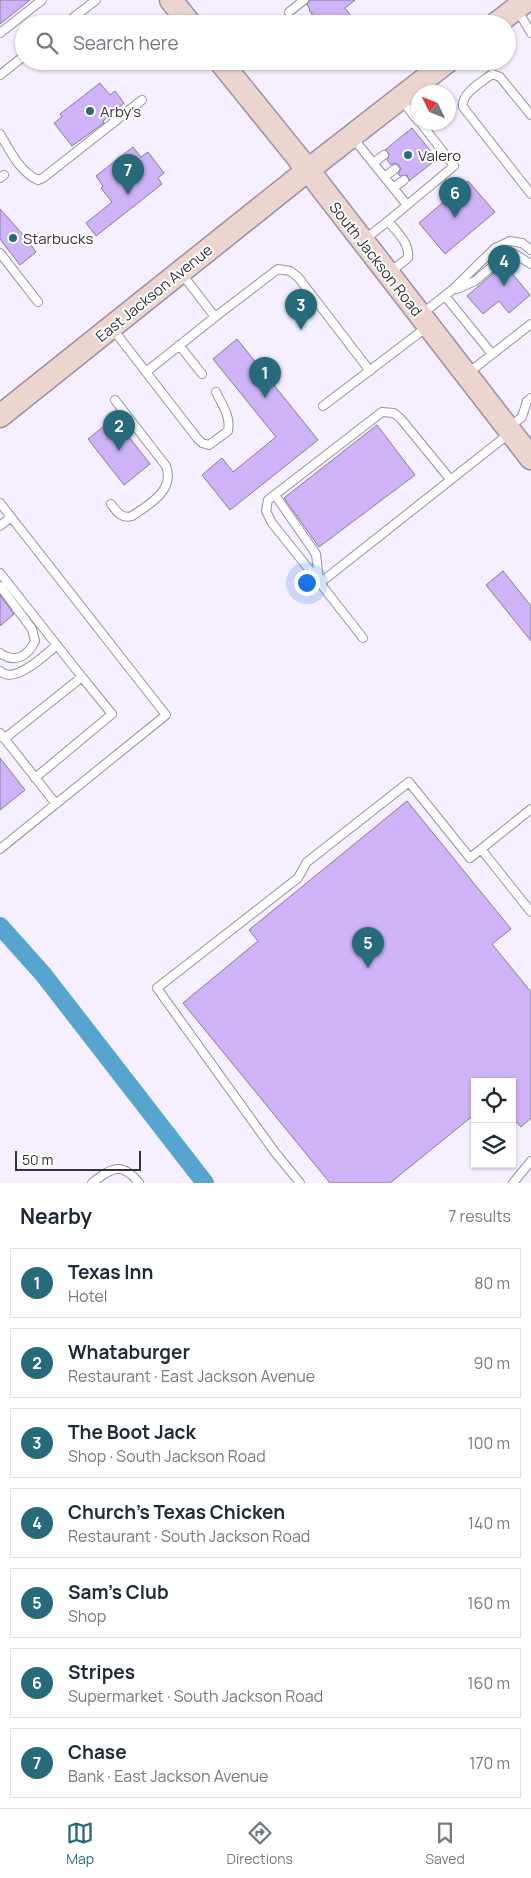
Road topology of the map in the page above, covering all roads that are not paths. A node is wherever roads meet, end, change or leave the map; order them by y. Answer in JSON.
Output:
{"nodes":[{"id":1,"x":42,"y":0,"type":"edge"},
{"id":2,"x":96,"y":0,"type":"edge"},
{"id":3,"x":171,"y":0,"type":"edge"},
{"id":4,"x":304,"y":0,"type":"edge"},
{"id":5,"x":517,"y":3,"type":"edge"},
{"id":6,"x":289,"y":12,"type":"dead end"},
{"id":7,"x":23,"y":15,"type":"edge"},
{"id":8,"x":77,"y":15,"type":"edge"},
{"id":9,"x":183,"y":15,"type":"edge"},
{"id":10,"x":505,"y":15,"type":"edge"},
{"id":11,"x":15,"y":21,"type":"edge"},
{"id":12,"x":0,"y":33,"type":"edge"},
{"id":13,"x":531,"y":33,"type":"edge"},
{"id":14,"x":15,"y":63,"type":"edge"},
{"id":15,"x":227,"y":70,"type":"edge"},
{"id":16,"x":436,"y":70,"type":"edge"},
{"id":17,"x":0,"y":75,"type":"edge"},
{"id":18,"x":400,"y":98,"type":"junction"},
{"id":19,"x":142,"y":100,"type":"dead end"},
{"id":20,"x":411,"y":112,"type":"edge"},
{"id":21,"x":531,"y":115,"type":"edge"},
{"id":22,"x":426,"y":130,"type":"edge"},
{"id":23,"x":0,"y":134,"type":"edge"},
{"id":24,"x":352,"y":136,"type":"junction"},
{"id":25,"x":433,"y":139,"type":"junction"},
{"id":26,"x":426,"y":145,"type":"dead end"},
{"id":27,"x":441,"y":150,"type":"junction"},
{"id":28,"x":384,"y":155,"type":"dead end"},
{"id":29,"x":434,"y":155,"type":"dead end"},
{"id":30,"x":373,"y":163,"type":"junction"},
{"id":31,"x":395,"y":169,"type":"dead end"},
{"id":32,"x":308,"y":170,"type":"junction"},
{"id":33,"x":384,"y":177,"type":"junction"},
{"id":34,"x":404,"y":180,"type":"dead end"},
{"id":35,"x":393,"y":188,"type":"junction"},
{"id":36,"x":531,"y":194,"type":"edge"},
{"id":37,"x":406,"y":205,"type":"junction"},
{"id":38,"x":388,"y":221,"type":"junction"},
{"id":39,"x":362,"y":241,"type":"junction"},
{"id":40,"x":531,"y":250,"type":"edge"},
{"id":41,"x":0,"y":253,"type":"edge"},
{"id":42,"x":531,"y":264,"type":"edge"},
{"id":43,"x":181,"y":272,"type":"junction"},
{"id":44,"x":388,"y":274,"type":"junction"},
{"id":45,"x":452,"y":290,"type":"junction"},
{"id":46,"x":445,"y":296,"type":"junction"},
{"id":47,"x":38,"y":302,"type":"dead end"},
{"id":48,"x":214,"y":317,"type":"junction"},
{"id":49,"x":424,"y":321,"type":"junction"},
{"id":50,"x":531,"y":324,"type":"edge"},
{"id":51,"x":111,"y":327,"type":"junction"},
{"id":52,"x":179,"y":345,"type":"junction"},
{"id":53,"x":492,"y":354,"type":"junction"},
{"id":54,"x":370,"y":371,"type":"junction"},
{"id":55,"x":146,"y":372,"type":"junction"},
{"id":56,"x":202,"y":374,"type":"dead end"},
{"id":57,"x":466,"y":374,"type":"junction"},
{"id":58,"x":216,"y":392,"type":"dead end"},
{"id":59,"x":531,"y":398,"type":"edge"},
{"id":60,"x":115,"y":400,"type":"dead end"},
{"id":61,"x":323,"y":406,"type":"dead end"},
{"id":62,"x":0,"y":416,"type":"edge"},
{"id":63,"x":531,"y":418,"type":"edge"},
{"id":64,"x":514,"y":426,"type":"junction"},
{"id":65,"x":531,"y":458,"type":"edge"},
{"id":66,"x":450,"y":479,"type":"junction"},
{"id":67,"x":275,"y":495,"type":"junction"},
{"id":68,"x":0,"y":503,"type":"edge"},
{"id":69,"x":111,"y":504,"type":"dead end"},
{"id":70,"x":11,"y":517,"type":"junction"},
{"id":71,"x":0,"y":526,"type":"edge"},
{"id":72,"x":0,"y":573,"type":"edge"},
{"id":73,"x":320,"y":583,"type":"junction"},
{"id":74,"x":0,"y":586,"type":"edge"},
{"id":75,"x":363,"y":638,"type":"dead end"},
{"id":76,"x":57,"y":645,"type":"junction"},
{"id":77,"x":0,"y":653,"type":"edge"},
{"id":78,"x":0,"y":671,"type":"edge"},
{"id":79,"x":82,"y":677,"type":"junction"},
{"id":80,"x":2,"y":736,"type":"edge"},
{"id":81,"x":35,"y":778,"type":"junction"},
{"id":82,"x":56,"y":804,"type":"junction"},
{"id":83,"x":531,"y":809,"type":"edge"},
{"id":84,"x":0,"y":849,"type":"edge"},
{"id":85,"x":481,"y":849,"type":"junction"},
{"id":86,"x":531,"y":912,"type":"edge"},
{"id":87,"x":531,"y":1161,"type":"edge"},
{"id":88,"x":92,"y":1183,"type":"edge"},
{"id":89,"x":138,"y":1183,"type":"edge"},
{"id":90,"x":300,"y":1183,"type":"edge"},
{"id":91,"x":513,"y":1183,"type":"edge"}],
"edges":[{"from":1,"to":7,"type":"lane"},
{"from":2,"to":8,"type":"lane"},
{"from":3,"to":9,"type":"street"},
{"from":4,"to":6,"type":"lane"},
{"from":5,"to":10,"type":"street"},
{"from":5,"to":13,"type":"lane"},
{"from":11,"to":12,"type":"lane"},
{"from":14,"to":17,"type":"lane"},
{"from":15,"to":32,"type":"street","name":"South Jackson Road"},
{"from":16,"to":18,"type":"street","name":"East Jackson Avenue"},
{"from":18,"to":20,"type":"lane"},
{"from":18,"to":24,"type":"street","name":"East Jackson Avenue"},
{"from":19,"to":23,"type":"lane"},
{"from":21,"to":36,"type":"lane"},
{"from":22,"to":25,"type":"lane"},
{"from":24,"to":30,"type":"lane"},
{"from":24,"to":32,"type":"street","name":"East Jackson Avenue"},
{"from":25,"to":26,"type":"lane"},
{"from":25,"to":27,"type":"lane"},
{"from":27,"to":29,"type":"lane"},
{"from":27,"to":37,"type":"lane"},
{"from":28,"to":30,"type":"lane"},
{"from":30,"to":33,"type":"lane"},
{"from":31,"to":33,"type":"lane"},
{"from":32,"to":39,"type":"street","name":"South Jackson Road"},
{"from":32,"to":43,"type":"street","name":"East Jackson Avenue"},
{"from":33,"to":35,"type":"lane"},
{"from":34,"to":35,"type":"lane"},
{"from":35,"to":37,"type":"lane"},
{"from":37,"to":38,"type":"lane"},
{"from":38,"to":39,"type":"lane"},
{"from":38,"to":44,"type":"lane"},
{"from":39,"to":44,"type":"street","name":"South Jackson Road"},
{"from":40,"to":45,"type":"lane"},
{"from":41,"to":47,"type":"lane"},
{"from":42,"to":45,"type":"lane"},
{"from":43,"to":48,"type":"lane"},
{"from":43,"to":51,"type":"street","name":"East Jackson Avenue"},
{"from":44,"to":49,"type":"street","name":"South Jackson Road"},
{"from":45,"to":46,"type":"lane"},
{"from":46,"to":49,"type":"lane"},
{"from":46,"to":53,"type":"lane"},
{"from":48,"to":52,"type":"lane"},
{"from":48,"to":54,"type":"lane"},
{"from":49,"to":54,"type":"lane"},
{"from":49,"to":57,"type":"street","name":"South Jackson Road"},
{"from":50,"to":53,"type":"lane"},
{"from":51,"to":55,"type":"lane"},
{"from":51,"to":62,"type":"street","name":"East Jackson Avenue"},
{"from":52,"to":55,"type":"lane"},
{"from":52,"to":56,"type":"lane"},
{"from":53,"to":57,"type":"lane"},
{"from":54,"to":61,"type":"lane"},
{"from":55,"to":58,"type":"lane"},
{"from":57,"to":64,"type":"street","name":"South Jackson Road"},
{"from":59,"to":64,"type":"lane"},
{"from":60,"to":69,"type":"lane"},
{"from":63,"to":64,"type":"lane"},
{"from":64,"to":65,"type":"street","name":"South Jackson Road"},
{"from":64,"to":66,"type":"lane"},
{"from":66,"to":67,"type":"lane"},
{"from":66,"to":73,"type":"lane"},
{"from":67,"to":73,"type":"lane"},
{"from":67,"to":73,"type":"lane"},
{"from":68,"to":70,"type":"lane"},
{"from":70,"to":71,"type":"lane"},
{"from":70,"to":82,"type":"lane"},
{"from":72,"to":76,"type":"lane"},
{"from":73,"to":75,"type":"lane"},
{"from":74,"to":77,"type":"lane"},
{"from":76,"to":78,"type":"lane"},
{"from":76,"to":79,"type":"lane"},
{"from":79,"to":80,"type":"lane"},
{"from":79,"to":81,"type":"lane"},
{"from":80,"to":81,"type":"lane"},
{"from":81,"to":82,"type":"lane"},
{"from":82,"to":84,"type":"lane"},
{"from":83,"to":85,"type":"lane"},
{"from":85,"to":86,"type":"lane"},
{"from":85,"to":90,"type":"lane"},
{"from":87,"to":91,"type":"lane"},
{"from":88,"to":89,"type":"lane"}]}
